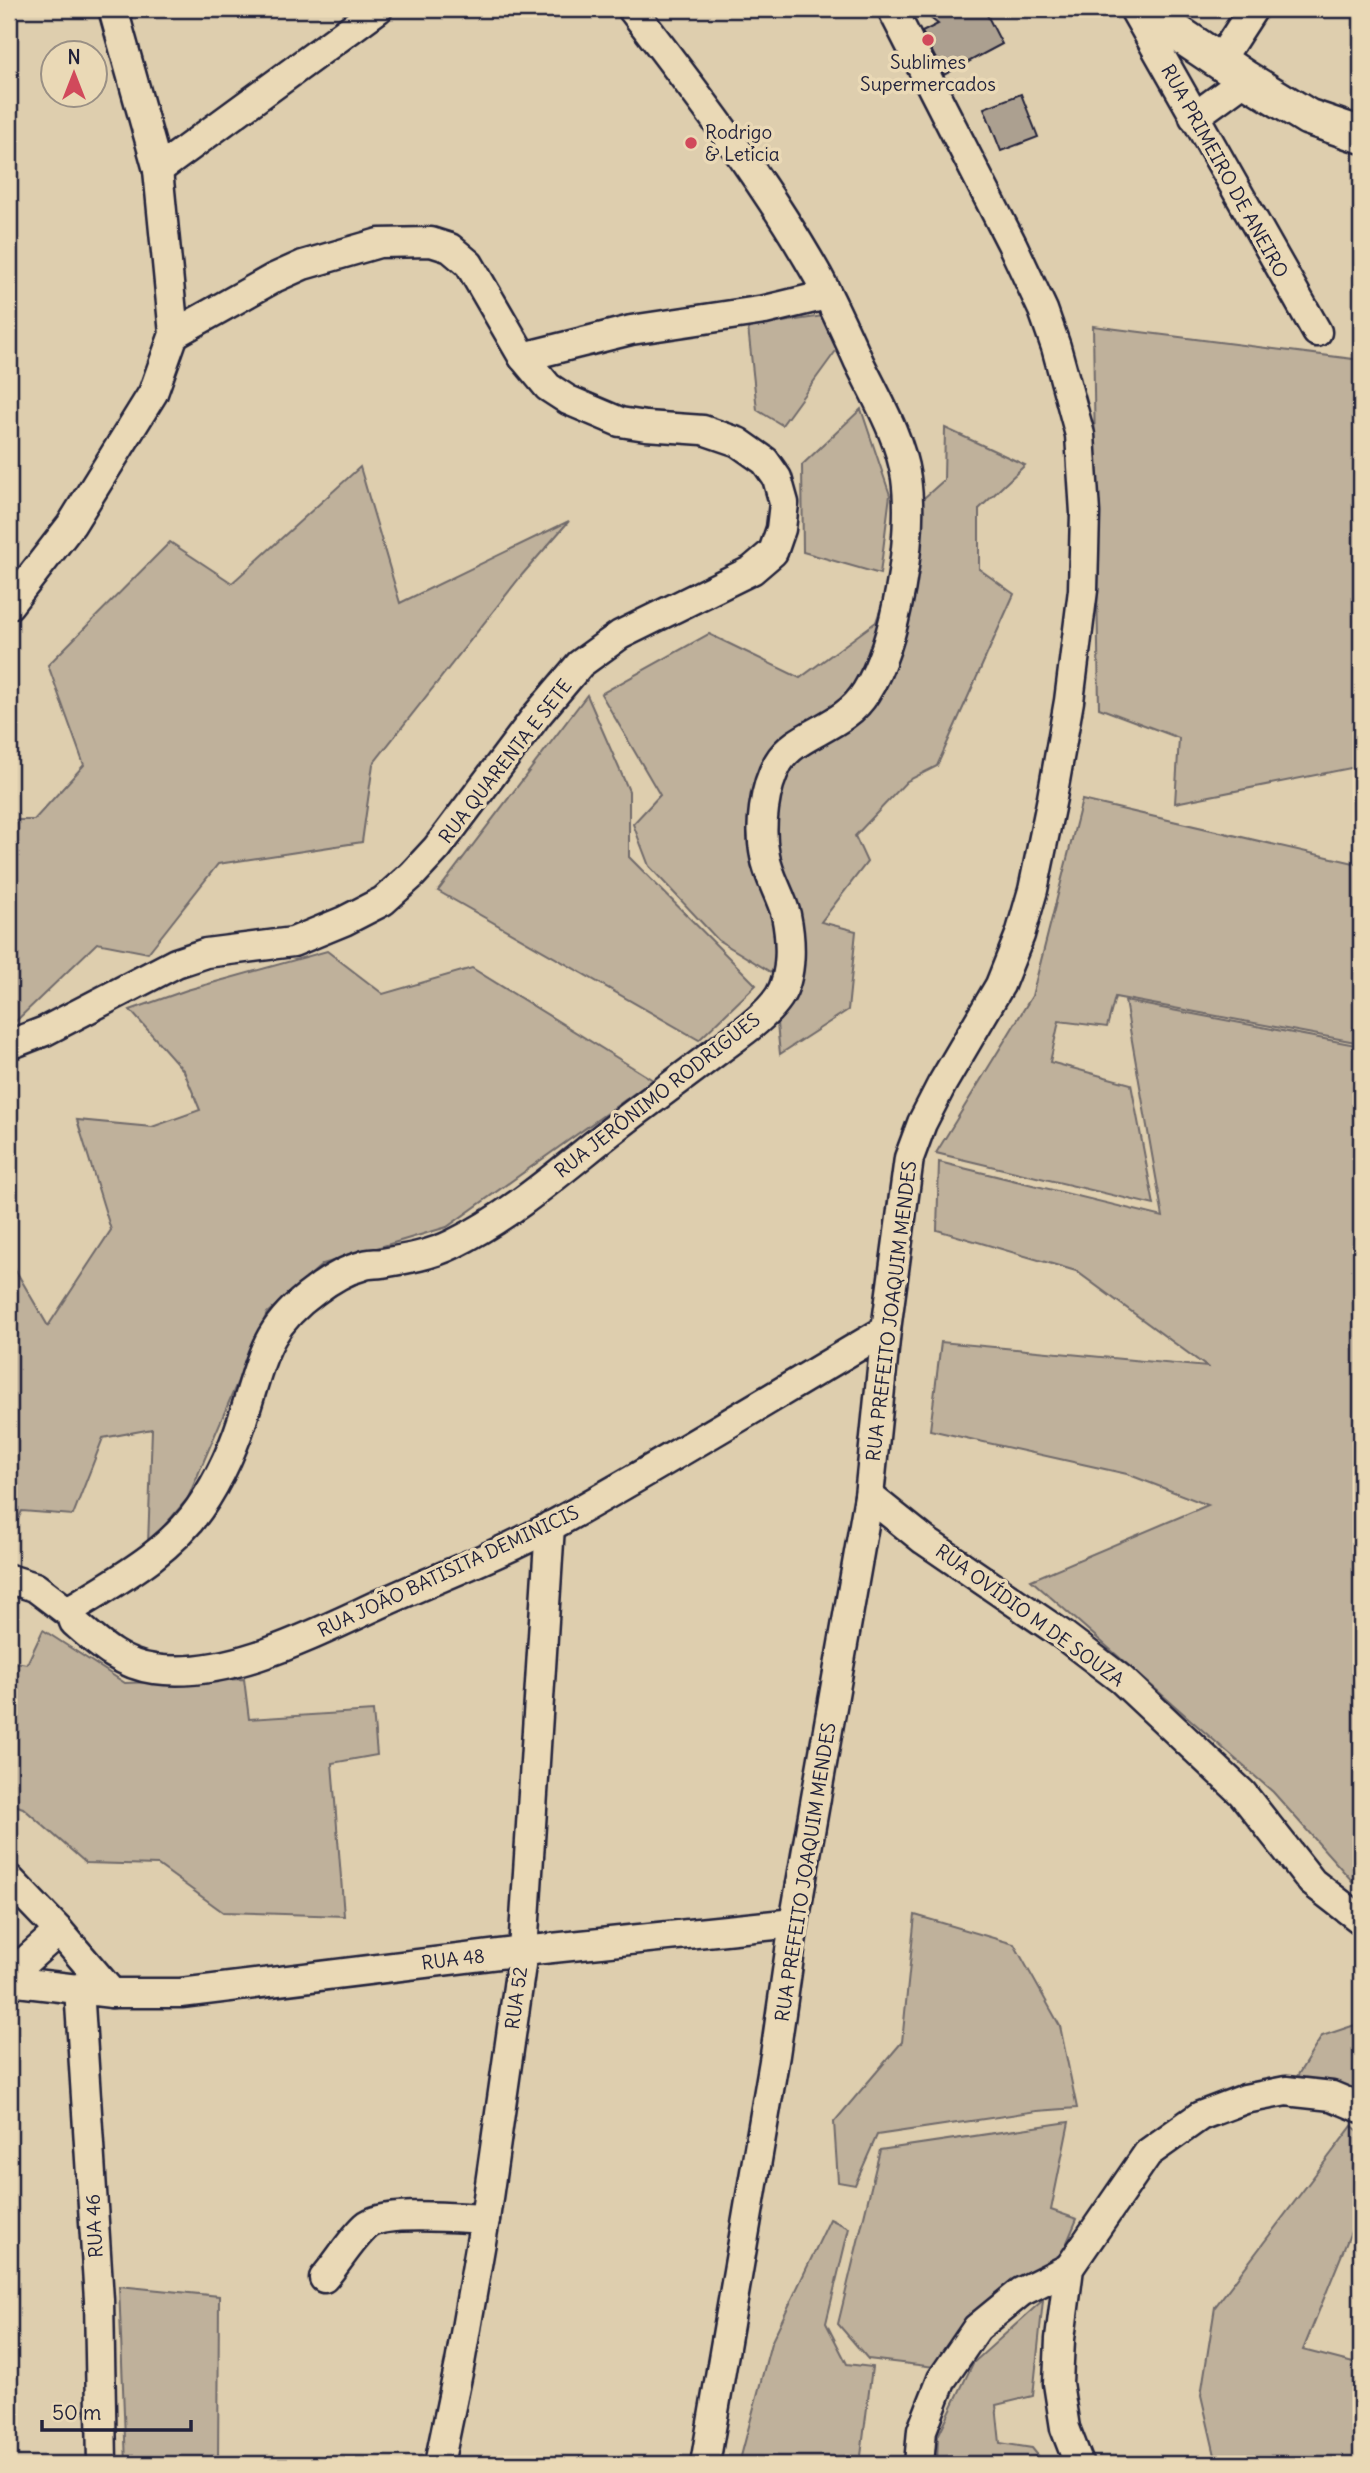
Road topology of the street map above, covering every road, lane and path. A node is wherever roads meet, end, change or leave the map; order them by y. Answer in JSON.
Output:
{"nodes":[{"id":1,"x":113,"y":9,"type":"edge"},
{"id":2,"x":378,"y":9,"type":"edge"},
{"id":3,"x":632,"y":9,"type":"edge"},
{"id":4,"x":892,"y":9,"type":"edge"},
{"id":5,"x":1134,"y":9,"type":"edge"},
{"id":6,"x":1142,"y":9,"type":"edge"},
{"id":7,"x":1252,"y":9,"type":"edge"},
{"id":8,"x":1233,"y":70,"type":"junction"},
{"id":9,"x":1194,"y":117,"type":"junction"},
{"id":10,"x":1361,"y":135,"type":"edge"},
{"id":11,"x":158,"y":170,"type":"junction"},
{"id":12,"x":827,"y":295,"type":"junction"},
{"id":13,"x":1317,"y":332,"type":"dead end"},
{"id":14,"x":174,"y":334,"type":"junction"},
{"id":15,"x":523,"y":357,"type":"junction"},
{"id":16,"x":9,"y":605,"type":"edge"},
{"id":17,"x":9,"y":1045,"type":"edge"},
{"id":18,"x":886,"y":1330,"type":"junction"},
{"id":19,"x":869,"y":1496,"type":"junction"},
{"id":20,"x":550,"y":1526,"type":"junction"},
{"id":21,"x":9,"y":1579,"type":"edge"},
{"id":22,"x":72,"y":1615,"type":"junction"},
{"id":23,"x":9,"y":1879,"type":"edge"},
{"id":24,"x":1361,"y":1920,"type":"edge"},
{"id":25,"x":794,"y":1923,"type":"junction"},
{"id":26,"x":59,"y":1931,"type":"junction"},
{"id":27,"x":523,"y":1951,"type":"junction"},
{"id":28,"x":9,"y":1978,"type":"edge"},
{"id":29,"x":79,"y":1988,"type":"junction"},
{"id":30,"x":112,"y":1993,"type":"junction"},
{"id":31,"x":1361,"y":2108,"type":"edge"},
{"id":32,"x":485,"y":2218,"type":"junction"},
{"id":33,"x":1069,"y":2268,"type":"junction"},
{"id":34,"x":324,"y":2278,"type":"dead end"},
{"id":35,"x":102,"y":2464,"type":"edge"},
{"id":36,"x":439,"y":2464,"type":"edge"},
{"id":37,"x":705,"y":2464,"type":"edge"},
{"id":38,"x":919,"y":2464,"type":"edge"},
{"id":39,"x":1079,"y":2464,"type":"edge"}],
"edges":[{"from":1,"to":11,"type":"street"},
{"from":2,"to":11,"type":"street"},
{"from":3,"to":12,"type":"street","name":"RUA JERÔNIMO RODRIGUES"},
{"from":4,"to":18,"type":"street","name":"RUA PREFEITO JOAQUIM MENDES"},
{"from":5,"to":9,"type":"street","name":"RUA PRIMEIRO DE ANEIRO"},
{"from":6,"to":8,"type":"main road"},
{"from":7,"to":8,"type":"street"},
{"from":8,"to":9,"type":"street"},
{"from":8,"to":10,"type":"main road"},
{"from":9,"to":13,"type":"street","name":"RUA PRIMEIRO DE ANEIRO"},
{"from":11,"to":14,"type":"street"},
{"from":12,"to":15,"type":"street"},
{"from":12,"to":22,"type":"street","name":"RUA JERÔNIMO RODRIGUES"},
{"from":14,"to":15,"type":"street","name":"RUA QUARENTA E SETE"},
{"from":14,"to":16,"type":"street"},
{"from":15,"to":17,"type":"street","name":"RUA QUARENTA E SETE"},
{"from":18,"to":19,"type":"street","name":"RUA PREFEITO JOAQUIM MENDES"},
{"from":18,"to":20,"type":"street","name":"RUA JOÃO BATISITA DEMINICIS"},
{"from":19,"to":24,"type":"street","name":"RUA OVÍDIO M DE SOUZA"},
{"from":19,"to":25,"type":"street","name":"RUA PREFEITO JOAQUIM MENDES"},
{"from":20,"to":22,"type":"street","name":"RUA JOÃO BATISITA DEMINICIS"},
{"from":20,"to":27,"type":"street","name":"RUA 52"},
{"from":21,"to":22,"type":"street","name":"RUA JOÃO BATISITA DEMINICIS"},
{"from":23,"to":26,"type":"street"},
{"from":25,"to":27,"type":"street","name":"RUA 48"},
{"from":25,"to":37,"type":"street","name":"RUA PREFEITO JOAQUIM MENDES"},
{"from":26,"to":28,"type":"street"},
{"from":26,"to":30,"type":"street"},
{"from":27,"to":30,"type":"street","name":"RUA 48"},
{"from":27,"to":32,"type":"street","name":"RUA 52"},
{"from":28,"to":29,"type":"street","name":"RUA 48"},
{"from":29,"to":30,"type":"street","name":"RUA 48"},
{"from":29,"to":35,"type":"street","name":"RUA 46"},
{"from":31,"to":33,"type":"street"},
{"from":32,"to":34,"type":"street"},
{"from":32,"to":36,"type":"street","name":"RUA 52"},
{"from":33,"to":38,"type":"street"},
{"from":33,"to":39,"type":"street"}]}
